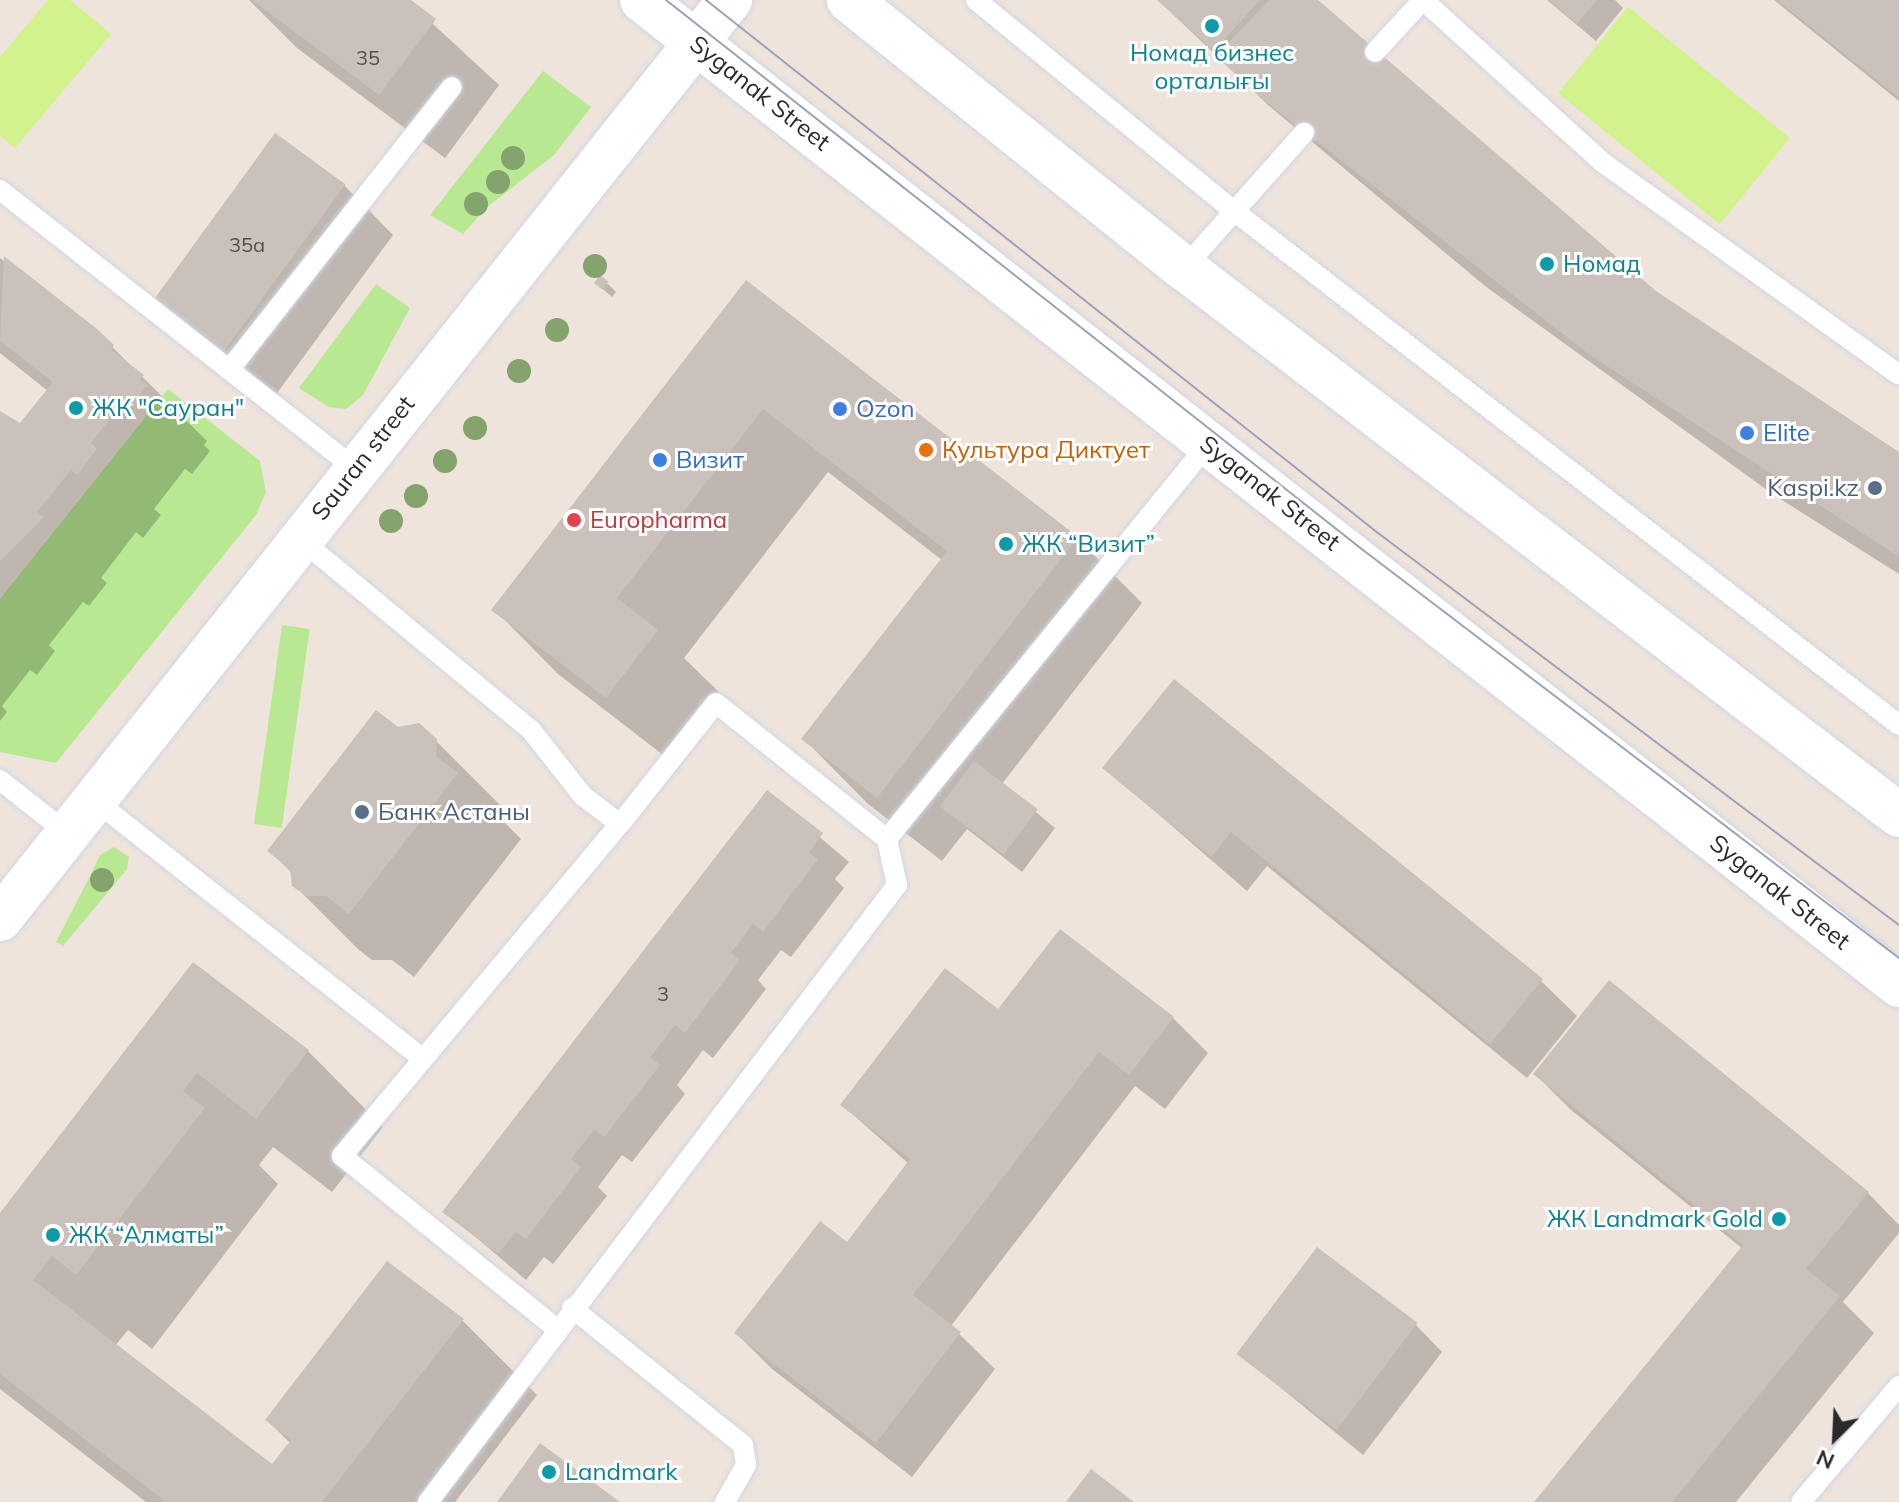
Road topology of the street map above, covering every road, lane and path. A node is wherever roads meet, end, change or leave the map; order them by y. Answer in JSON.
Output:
{"nodes":[{"id":1,"x":642,"y":0,"type":"edge"},
{"id":2,"x":730,"y":0,"type":"edge"},
{"id":3,"x":849,"y":0,"type":"edge"},
{"id":4,"x":976,"y":0,"type":"edge"},
{"id":5,"x":1422,"y":1,"type":"edge"},
{"id":6,"x":694,"y":41,"type":"junction"},
{"id":7,"x":1375,"y":52,"type":"dead end"},
{"id":8,"x":452,"y":87,"type":"dead end"},
{"id":9,"x":1304,"y":133,"type":"dead end"},
{"id":10,"x":0,"y":190,"type":"edge"},
{"id":11,"x":1234,"y":211,"type":"junction"},
{"id":12,"x":1184,"y":268,"type":"junction"},
{"id":13,"x":229,"y":370,"type":"junction"},
{"id":14,"x":1899,"y":375,"type":"edge"},
{"id":15,"x":1208,"y":444,"type":"junction"},
{"id":16,"x":354,"y":468,"type":"junction"},
{"id":17,"x":300,"y":539,"type":"junction"},
{"id":18,"x":1899,"y":725,"type":"edge"},
{"id":19,"x":0,"y":780,"type":"edge"},
{"id":20,"x":1899,"y":815,"type":"edge"},
{"id":21,"x":80,"y":816,"type":"junction"},
{"id":22,"x":620,"y":824,"type":"junction"},
{"id":23,"x":887,"y":839,"type":"junction"},
{"id":24,"x":0,"y":919,"type":"edge"},
{"id":25,"x":1899,"y":985,"type":"edge"},
{"id":26,"x":422,"y":1058,"type":"junction"},
{"id":27,"x":572,"y":1308,"type":"junction"},
{"id":28,"x":557,"y":1329,"type":"junction"},
{"id":29,"x":1899,"y":1386,"type":"edge"},
{"id":30,"x":428,"y":1502,"type":"edge"},
{"id":31,"x":725,"y":1502,"type":"edge"},
{"id":32,"x":1801,"y":1502,"type":"edge"}],
"edges":[{"from":1,"to":6,"type":"main road","name":"Syganak Street"},
{"from":2,"to":6,"type":"main road","name":"Sauran street"},
{"from":3,"to":12,"type":"main road"},
{"from":4,"to":11,"type":"lane"},
{"from":5,"to":7,"type":"lane"},
{"from":5,"to":14,"type":"lane"},
{"from":6,"to":15,"type":"main road","name":"Syganak Street"},
{"from":6,"to":16,"type":"main road","name":"Sauran street"},
{"from":8,"to":13,"type":"lane"},
{"from":9,"to":11,"type":"lane"},
{"from":10,"to":13,"type":"lane"},
{"from":11,"to":12,"type":"lane"},
{"from":11,"to":18,"type":"lane"},
{"from":12,"to":20,"type":"main road"},
{"from":13,"to":16,"type":"lane"},
{"from":15,"to":23,"type":"lane"},
{"from":15,"to":25,"type":"main road","name":"Syganak Street"},
{"from":16,"to":17,"type":"main road","name":"Sauran street"},
{"from":17,"to":21,"type":"main road","name":"Sauran street"},
{"from":17,"to":22,"type":"lane"},
{"from":19,"to":21,"type":"lane"},
{"from":21,"to":24,"type":"main road","name":"Sauran street"},
{"from":21,"to":26,"type":"lane"},
{"from":22,"to":23,"type":"lane"},
{"from":22,"to":26,"type":"lane"},
{"from":23,"to":27,"type":"lane"},
{"from":26,"to":28,"type":"lane"},
{"from":27,"to":28,"type":"lane"},
{"from":27,"to":31,"type":"lane"},
{"from":28,"to":30,"type":"lane"},
{"from":29,"to":32,"type":"lane"}]}
